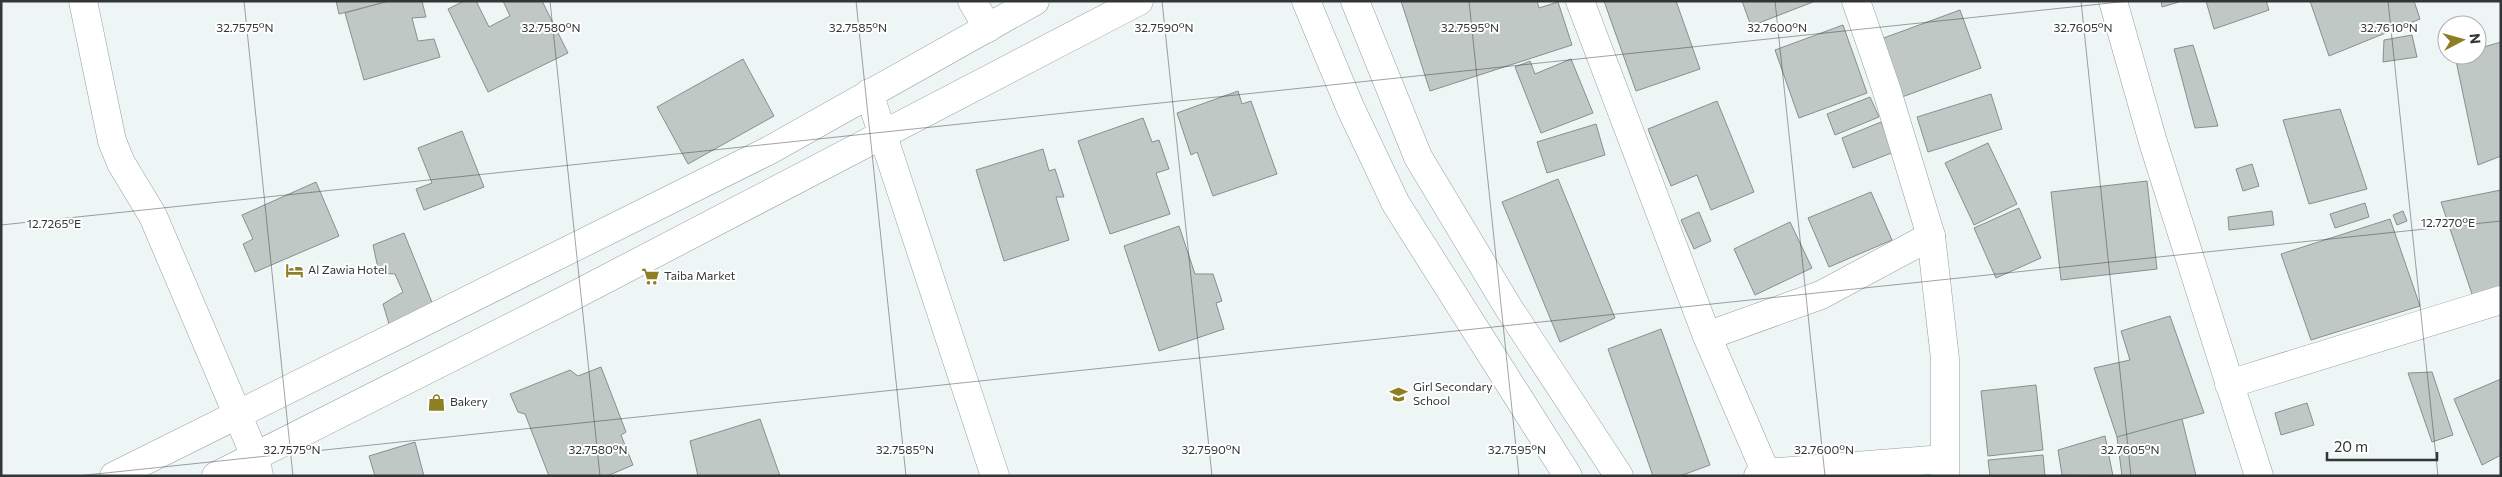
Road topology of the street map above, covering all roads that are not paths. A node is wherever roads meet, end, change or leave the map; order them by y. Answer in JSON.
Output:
{"nodes":[{"id":1,"x":83,"y":1,"type":"edge"},
{"id":2,"x":972,"y":1,"type":"edge"},
{"id":3,"x":1035,"y":1,"type":"edge"},
{"id":4,"x":1140,"y":1,"type":"edge"},
{"id":5,"x":1306,"y":1,"type":"edge"},
{"id":6,"x":1355,"y":1,"type":"edge"},
{"id":7,"x":1580,"y":1,"type":"edge"},
{"id":8,"x":1856,"y":1,"type":"edge"},
{"id":9,"x":2112,"y":1,"type":"edge"},
{"id":10,"x":988,"y":28,"type":"junction"},
{"id":11,"x":870,"y":93,"type":"junction"},
{"id":12,"x":884,"y":135,"type":"junction"},
{"id":13,"x":1931,"y":236,"type":"junction"},
{"id":14,"x":2501,"y":300,"type":"edge"},
{"id":15,"x":1707,"y":336,"type":"junction"},
{"id":16,"x":2229,"y":384,"type":"junction"},
{"id":17,"x":238,"y":414,"type":"junction"},
{"id":18,"x":257,"y":466,"type":"edge"},
{"id":19,"x":1613,"y":467,"type":"edge"},
{"id":20,"x":1945,"y":467,"type":"edge"},
{"id":21,"x":1561,"y":474,"type":"edge"},
{"id":22,"x":1762,"y":474,"type":"edge"},
{"id":23,"x":114,"y":476,"type":"edge"},
{"id":24,"x":216,"y":476,"type":"edge"},
{"id":25,"x":995,"y":476,"type":"edge"},
{"id":26,"x":2259,"y":476,"type":"edge"}],
"edges":[{"from":1,"to":17,"type":"street"},
{"from":2,"to":10,"type":"street"},
{"from":3,"to":10,"type":"street"},
{"from":4,"to":12,"type":"street"},
{"from":5,"to":21,"type":"street"},
{"from":6,"to":19,"type":"street"},
{"from":7,"to":15,"type":"street"},
{"from":8,"to":13,"type":"street"},
{"from":9,"to":16,"type":"street"},
{"from":10,"to":11,"type":"street"},
{"from":11,"to":12,"type":"street"},
{"from":11,"to":17,"type":"street"},
{"from":12,"to":18,"type":"street"},
{"from":12,"to":25,"type":"street"},
{"from":13,"to":15,"type":"street"},
{"from":13,"to":20,"type":"street"},
{"from":14,"to":16,"type":"street"},
{"from":15,"to":22,"type":"street"},
{"from":16,"to":26,"type":"street"},
{"from":17,"to":18,"type":"street"},
{"from":17,"to":23,"type":"street"},
{"from":18,"to":24,"type":"street"},
{"from":19,"to":21,"type":"street"},
{"from":20,"to":22,"type":"street"}]}
